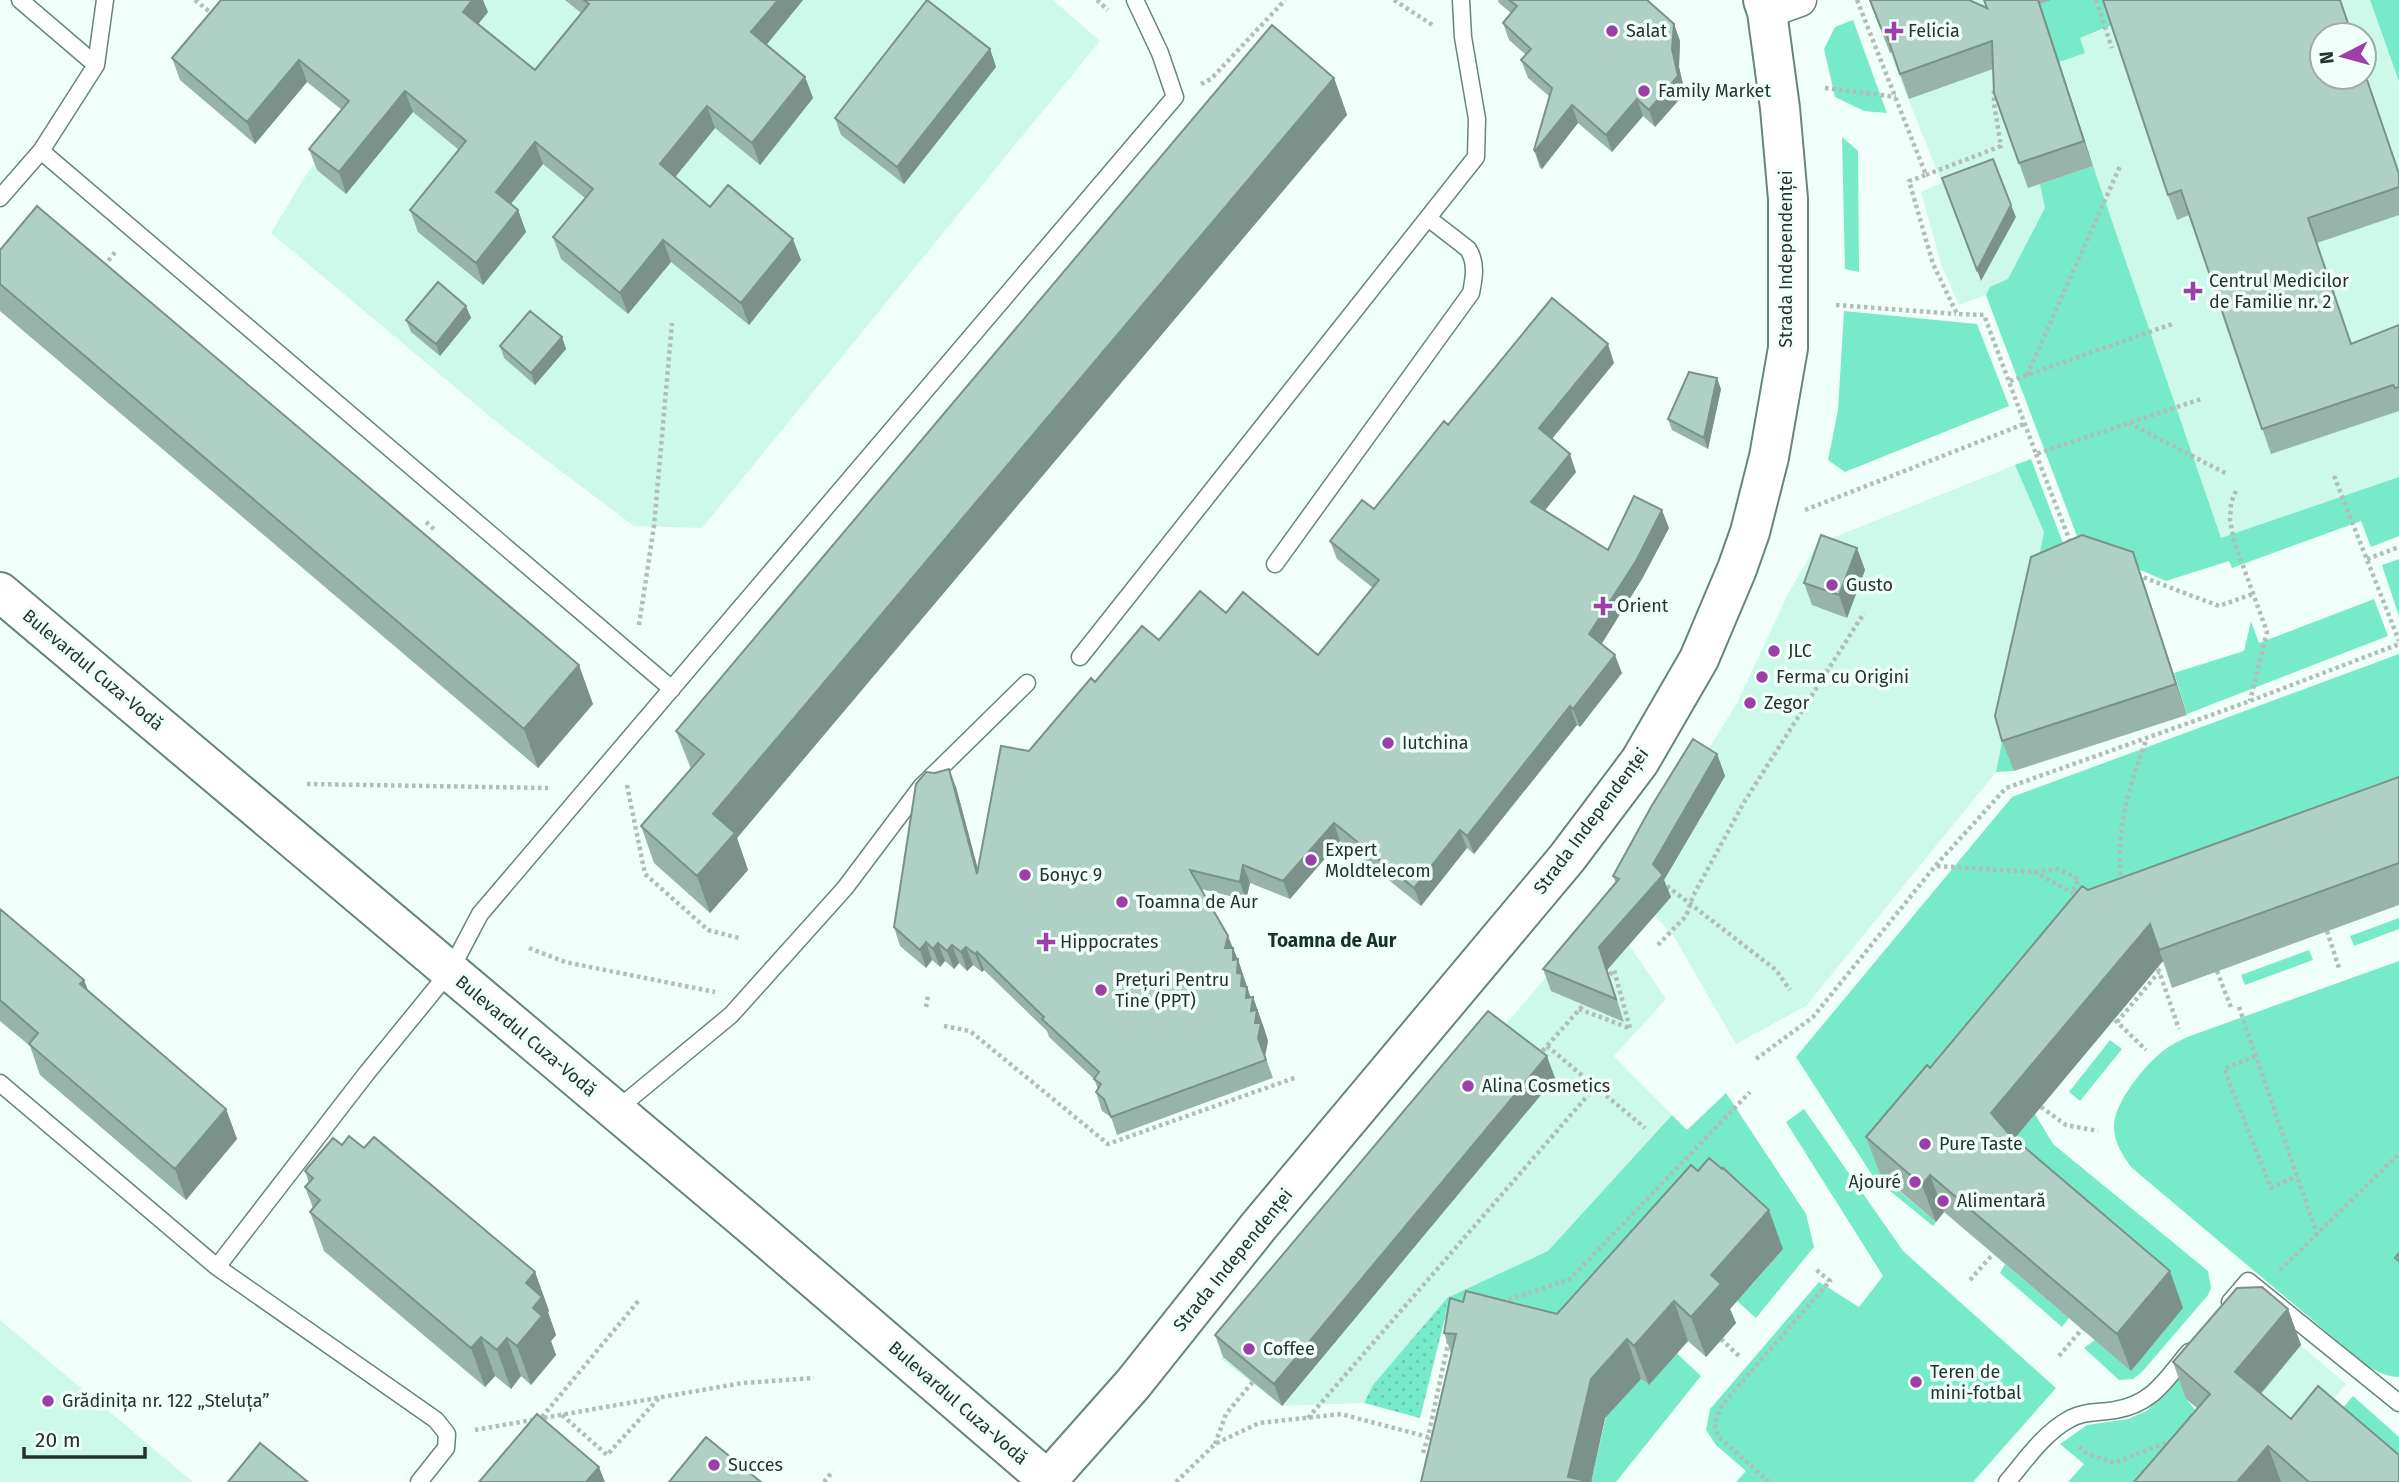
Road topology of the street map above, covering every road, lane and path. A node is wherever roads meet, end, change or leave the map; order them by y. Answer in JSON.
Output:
{"nodes":[{"id":1,"x":20,"y":0,"type":"edge"},
{"id":2,"x":105,"y":0,"type":"edge"},
{"id":3,"x":195,"y":0,"type":"edge"},
{"id":4,"x":1135,"y":0,"type":"edge"},
{"id":5,"x":1285,"y":0,"type":"edge"},
{"id":6,"x":1394,"y":0,"type":"edge"},
{"id":7,"x":1461,"y":0,"type":"edge"},
{"id":8,"x":1857,"y":0,"type":"edge"},
{"id":9,"x":2096,"y":0,"type":"edge"},
{"id":10,"x":1777,"y":4,"type":"edge"},
{"id":11,"x":211,"y":13,"type":"edge"},
{"id":12,"x":1464,"y":46,"type":"junction"},
{"id":13,"x":2112,"y":48,"type":"edge"},
{"id":14,"x":96,"y":65,"type":"junction"},
{"id":15,"x":1994,"y":81,"type":"edge"},
{"id":16,"x":1825,"y":88,"type":"dead end"},
{"id":17,"x":1175,"y":97,"type":"junction"},
{"id":18,"x":1896,"y":97,"type":"junction"},
{"id":19,"x":41,"y":151,"type":"junction"},
{"id":20,"x":2121,"y":164,"type":"dead end"},
{"id":21,"x":1926,"y":175,"type":"junction"},
{"id":22,"x":0,"y":198,"type":"edge"},
{"id":23,"x":1428,"y":218,"type":"junction"},
{"id":24,"x":1836,"y":305,"type":"dead end"},
{"id":25,"x":1957,"y":314,"type":"junction"},
{"id":26,"x":672,"y":323,"type":"dead end"},
{"id":27,"x":2175,"y":323,"type":"dead end"},
{"id":28,"x":2027,"y":375,"type":"junction"},
{"id":29,"x":2010,"y":381,"type":"junction"},
{"id":30,"x":2201,"y":399,"type":"dead end"},
{"id":31,"x":2129,"y":423,"type":"junction"},
{"id":32,"x":2024,"y":424,"type":"junction"},
{"id":33,"x":2036,"y":454,"type":"junction"},
{"id":34,"x":2227,"y":474,"type":"dead end"},
{"id":35,"x":2334,"y":476,"type":"dead end"},
{"id":36,"x":2236,"y":491,"type":"dead end"},
{"id":37,"x":1805,"y":510,"type":"dead end"},
{"id":38,"x":426,"y":522,"type":"dead end"},
{"id":39,"x":436,"y":531,"type":"dead end"},
{"id":40,"x":2399,"y":547,"type":"edge"},
{"id":41,"x":2074,"y":552,"type":"edge"},
{"id":42,"x":2367,"y":559,"type":"junction"},
{"id":43,"x":1275,"y":564,"type":"dead end"},
{"id":44,"x":2135,"y":574,"type":"edge"},
{"id":45,"x":0,"y":592,"type":"edge"},
{"id":46,"x":2253,"y":594,"type":"junction"},
{"id":47,"x":1864,"y":613,"type":"dead end"},
{"id":48,"x":2399,"y":642,"type":"edge"},
{"id":49,"x":635,"y":657,"type":"junction"},
{"id":50,"x":1080,"y":657,"type":"dead end"},
{"id":51,"x":1027,"y":683,"type":"dead end"},
{"id":52,"x":672,"y":689,"type":"junction"},
{"id":53,"x":2250,"y":701,"type":"junction"},
{"id":54,"x":2147,"y":737,"type":"junction"},
{"id":55,"x":626,"y":777,"type":"dead end"},
{"id":56,"x":307,"y":784,"type":"dead end"},
{"id":57,"x":587,"y":789,"type":"junction"},
{"id":58,"x":1936,"y":865,"type":"junction"},
{"id":59,"x":2034,"y":872,"type":"junction"},
{"id":60,"x":2122,"y":884,"type":"edge"},
{"id":61,"x":1667,"y":886,"type":"dead end"},
{"id":62,"x":2072,"y":892,"type":"junction"},
{"id":63,"x":2083,"y":898,"type":"edge"},
{"id":64,"x":1690,"y":903,"type":"junction"},
{"id":65,"x":2327,"y":931,"type":"edge"},
{"id":66,"x":739,"y":938,"type":"dead end"},
{"id":67,"x":1658,"y":945,"type":"dead end"},
{"id":68,"x":529,"y":948,"type":"dead end"},
{"id":69,"x":2153,"y":961,"type":"edge"},
{"id":70,"x":450,"y":971,"type":"junction"},
{"id":71,"x":2159,"y":971,"type":"junction"},
{"id":72,"x":2217,"y":971,"type":"edge"},
{"id":73,"x":2340,"y":971,"type":"dead end"},
{"id":74,"x":1597,"y":990,"type":"edge"},
{"id":75,"x":1790,"y":990,"type":"dead end"},
{"id":76,"x":928,"y":996,"type":"dead end"},
{"id":77,"x":746,"y":999,"type":"junction"},
{"id":78,"x":1588,"y":1000,"type":"edge"},
{"id":79,"x":926,"y":1007,"type":"dead end"},
{"id":80,"x":2239,"y":1007,"type":"dead end"},
{"id":81,"x":1579,"y":1010,"type":"junction"},
{"id":82,"x":2232,"y":1010,"type":"dead end"},
{"id":83,"x":944,"y":1026,"type":"dead end"},
{"id":84,"x":2179,"y":1029,"type":"dead end"},
{"id":85,"x":1548,"y":1046,"type":"junction"},
{"id":86,"x":1528,"y":1050,"type":"edge"},
{"id":87,"x":2146,"y":1050,"type":"dead end"},
{"id":88,"x":2255,"y":1056,"type":"junction"},
{"id":89,"x":1756,"y":1059,"type":"dead end"},
{"id":90,"x":1297,"y":1077,"type":"dead end"},
{"id":91,"x":0,"y":1083,"type":"edge"},
{"id":92,"x":1595,"y":1087,"type":"junction"},
{"id":93,"x":1750,"y":1092,"type":"dead end"},
{"id":94,"x":2041,"y":1107,"type":"edge"},
{"id":95,"x":615,"y":1111,"type":"junction"},
{"id":96,"x":1645,"y":1128,"type":"dead end"},
{"id":97,"x":2098,"y":1131,"type":"dead end"},
{"id":98,"x":2399,"y":1154,"type":"edge"},
{"id":99,"x":2297,"y":1177,"type":"junction"},
{"id":100,"x":2317,"y":1234,"type":"junction"},
{"id":101,"x":1993,"y":1254,"type":"edge"},
{"id":102,"x":217,"y":1267,"type":"junction"},
{"id":103,"x":1815,"y":1269,"type":"dead end"},
{"id":104,"x":1970,"y":1280,"type":"dead end"},
{"id":105,"x":2259,"y":1290,"type":"junction"},
{"id":106,"x":640,"y":1299,"type":"dead end"},
{"id":107,"x":1492,"y":1306,"type":"edge"},
{"id":108,"x":2217,"y":1318,"type":"edge"},
{"id":109,"x":2082,"y":1329,"type":"edge"},
{"id":110,"x":1450,"y":1332,"type":"edge"},
{"id":111,"x":2201,"y":1337,"type":"edge"},
{"id":112,"x":1721,"y":1339,"type":"dead end"},
{"id":113,"x":2059,"y":1356,"type":"dead end"},
{"id":114,"x":1740,"y":1357,"type":"dead end"},
{"id":115,"x":1262,"y":1371,"type":"edge"},
{"id":116,"x":814,"y":1378,"type":"dead end"},
{"id":117,"x":660,"y":1397,"type":"junction"},
{"id":118,"x":2399,"y":1403,"type":"edge"},
{"id":119,"x":561,"y":1414,"type":"junction"},
{"id":120,"x":541,"y":1418,"type":"junction"},
{"id":121,"x":1308,"y":1418,"type":"junction"},
{"id":122,"x":447,"y":1434,"type":"junction"},
{"id":123,"x":1428,"y":1437,"type":"junction"},
{"id":124,"x":1437,"y":1440,"type":"edge"},
{"id":125,"x":2175,"y":1440,"type":"edge"},
{"id":126,"x":1215,"y":1444,"type":"junction"},
{"id":127,"x":2084,"y":1452,"type":"dead end"},
{"id":128,"x":1423,"y":1453,"type":"dead end"},
{"id":129,"x":834,"y":1471,"type":"dead end"},
{"id":130,"x":1048,"y":1481,"type":"edge"},
{"id":131,"x":419,"y":1482,"type":"edge"},
{"id":132,"x":824,"y":1482,"type":"edge"},
{"id":133,"x":1176,"y":1482,"type":"edge"},
{"id":134,"x":1769,"y":1482,"type":"edge"},
{"id":135,"x":2007,"y":1482,"type":"edge"}],
"edges":[{"from":1,"to":14,"type":"lane"},
{"from":2,"to":14,"type":"lane"},
{"from":3,"to":11,"type":"path"},
{"from":4,"to":17,"type":"lane"},
{"from":5,"to":17,"type":"path"},
{"from":6,"to":12,"type":"path"},
{"from":7,"to":12,"type":"lane"},
{"from":8,"to":18,"type":"path"},
{"from":9,"to":13,"type":"path"},
{"from":10,"to":130,"type":"main road","name":"Strada Independenței"},
{"from":12,"to":23,"type":"lane"},
{"from":14,"to":19,"type":"lane"},
{"from":15,"to":21,"type":"path"},
{"from":16,"to":18,"type":"path"},
{"from":17,"to":52,"type":"lane"},
{"from":18,"to":21,"type":"path"},
{"from":19,"to":22,"type":"lane"},
{"from":19,"to":49,"type":"lane"},
{"from":20,"to":28,"type":"path"},
{"from":21,"to":25,"type":"path"},
{"from":23,"to":43,"type":"lane"},
{"from":23,"to":50,"type":"lane"},
{"from":24,"to":25,"type":"path"},
{"from":25,"to":29,"type":"path"},
{"from":26,"to":49,"type":"path"},
{"from":27,"to":28,"type":"path"},
{"from":28,"to":29,"type":"path"},
{"from":29,"to":32,"type":"path"},
{"from":30,"to":31,"type":"path"},
{"from":31,"to":33,"type":"path"},
{"from":31,"to":34,"type":"path"},
{"from":32,"to":33,"type":"path"},
{"from":32,"to":37,"type":"path"},
{"from":33,"to":41,"type":"path"},
{"from":35,"to":42,"type":"path"},
{"from":36,"to":46,"type":"path"},
{"from":38,"to":39,"type":"path"},
{"from":40,"to":42,"type":"path"},
{"from":42,"to":48,"type":"path"},
{"from":44,"to":46,"type":"path"},
{"from":45,"to":70,"type":"main road","name":"Bulevardul Cuza-Vodă"},
{"from":46,"to":53,"type":"path"},
{"from":47,"to":64,"type":"path"},
{"from":48,"to":53,"type":"path"},
{"from":49,"to":52,"type":"lane"},
{"from":51,"to":77,"type":"lane"},
{"from":52,"to":57,"type":"lane"},
{"from":53,"to":54,"type":"path"},
{"from":54,"to":58,"type":"path"},
{"from":54,"to":60,"type":"path"},
{"from":55,"to":66,"type":"path"},
{"from":56,"to":57,"type":"path"},
{"from":57,"to":70,"type":"lane"},
{"from":58,"to":59,"type":"path"},
{"from":58,"to":89,"type":"path"},
{"from":59,"to":62,"type":"path"},
{"from":59,"to":62,"type":"path"},
{"from":61,"to":64,"type":"path"},
{"from":62,"to":63,"type":"path"},
{"from":64,"to":67,"type":"path"},
{"from":64,"to":75,"type":"path"},
{"from":65,"to":73,"type":"path"},
{"from":68,"to":77,"type":"path"},
{"from":69,"to":71,"type":"path"},
{"from":70,"to":95,"type":"main road","name":"Bulevardul Cuza-Vodă"},
{"from":70,"to":102,"type":"lane"},
{"from":71,"to":84,"type":"path"},
{"from":71,"to":87,"type":"path"},
{"from":72,"to":82,"type":"path"},
{"from":74,"to":81,"type":"path"},
{"from":76,"to":79,"type":"path"},
{"from":77,"to":95,"type":"lane"},
{"from":78,"to":81,"type":"path"},
{"from":80,"to":88,"type":"path"},
{"from":81,"to":85,"type":"path"},
{"from":83,"to":90,"type":"path"},
{"from":85,"to":86,"type":"path"},
{"from":85,"to":92,"type":"path"},
{"from":88,"to":99,"type":"path"},
{"from":88,"to":99,"type":"path"},
{"from":91,"to":102,"type":"lane"},
{"from":92,"to":96,"type":"path"},
{"from":92,"to":121,"type":"path"},
{"from":93,"to":107,"type":"path"},
{"from":94,"to":97,"type":"path"},
{"from":95,"to":130,"type":"main road","name":"Bulevardul Cuza-Vodă"},
{"from":98,"to":100,"type":"path"},
{"from":99,"to":100,"type":"path"},
{"from":100,"to":105,"type":"path"},
{"from":101,"to":104,"type":"path"},
{"from":102,"to":122,"type":"lane"},
{"from":103,"to":134,"type":"path"},
{"from":105,"to":108,"type":"lane"},
{"from":105,"to":118,"type":"lane"},
{"from":106,"to":120,"type":"path"},
{"from":109,"to":113,"type":"path"},
{"from":110,"to":123,"type":"path"},
{"from":111,"to":135,"type":"lane"},
{"from":112,"to":114,"type":"path"},
{"from":115,"to":126,"type":"path"},
{"from":116,"to":117,"type":"path"},
{"from":117,"to":119,"type":"path"},
{"from":117,"to":119,"type":"path"},
{"from":119,"to":120,"type":"path"},
{"from":120,"to":122,"type":"path"},
{"from":121,"to":123,"type":"path"},
{"from":121,"to":126,"type":"path"},
{"from":122,"to":131,"type":"lane"},
{"from":123,"to":124,"type":"path"},
{"from":123,"to":128,"type":"path"},
{"from":125,"to":127,"type":"path"},
{"from":126,"to":133,"type":"path"},
{"from":129,"to":132,"type":"path"}]}
